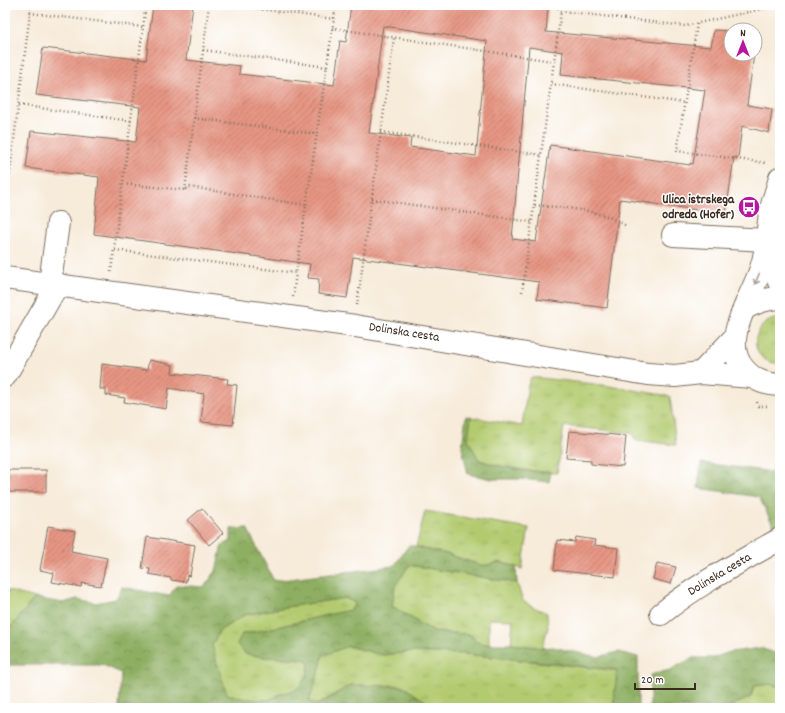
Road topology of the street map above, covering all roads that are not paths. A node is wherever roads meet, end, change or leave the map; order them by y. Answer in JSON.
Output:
{"nodes":[{"id":1,"x":776,"y":171,"type":"edge"},
{"id":2,"x":58,"y":223,"type":"dead end"},
{"id":3,"x":673,"y":235,"type":"dead end"},
{"id":4,"x":766,"y":244,"type":"junction"},
{"id":5,"x":5,"y":278,"type":"edge"},
{"id":6,"x":54,"y":284,"type":"junction"},
{"id":7,"x":780,"y":284,"type":"edge"},
{"id":8,"x":780,"y":298,"type":"edge"},
{"id":9,"x":745,"y":308,"type":"junction"},
{"id":10,"x":734,"y":338,"type":"junction"},
{"id":11,"x":701,"y":373,"type":"junction"},
{"id":12,"x":5,"y":376,"type":"edge"},
{"id":13,"x":752,"y":377,"type":"junction"},
{"id":14,"x":780,"y":385,"type":"edge"},
{"id":15,"x":780,"y":539,"type":"edge"},
{"id":16,"x":661,"y":614,"type":"dead end"}],
"edges":[{"from":1,"to":4,"type":"street"},
{"from":2,"to":6,"type":"street"},
{"from":3,"to":4,"type":"street"},
{"from":4,"to":7,"type":"street"},
{"from":4,"to":9,"type":"street","one_way":true},
{"from":5,"to":6,"type":"street","name":"Dolinska cesta"},
{"from":6,"to":11,"type":"street","name":"Dolinska cesta"},
{"from":6,"to":12,"type":"street"},
{"from":8,"to":9,"type":"street"},
{"from":9,"to":10,"type":"street"},
{"from":10,"to":11,"type":"street"},
{"from":10,"to":13,"type":"street"},
{"from":11,"to":13,"type":"street","name":"Dolinska cesta"},
{"from":13,"to":14,"type":"street"},
{"from":15,"to":16,"type":"street","name":"Dolinska cesta"}]}
